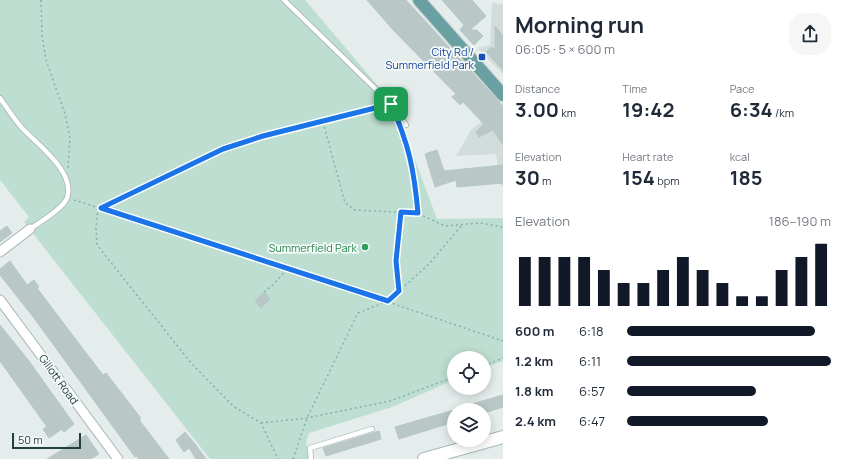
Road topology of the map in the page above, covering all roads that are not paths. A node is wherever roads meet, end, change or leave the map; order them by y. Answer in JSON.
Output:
{"nodes":[{"id":1,"x":284,"y":0,"type":"edge"},
{"id":2,"x":418,"y":0,"type":"edge"},
{"id":3,"x":502,"y":93,"type":"edge"},
{"id":4,"x":0,"y":98,"type":"edge"},
{"id":5,"x":404,"y":127,"type":"road end"},
{"id":6,"x":30,"y":229,"type":"joint"},
{"id":7,"x":0,"y":252,"type":"edge"},
{"id":8,"x":0,"y":300,"type":"edge"},
{"id":9,"x":372,"y":429,"type":"dead end"},
{"id":10,"x":503,"y":437,"type":"edge"},
{"id":11,"x":115,"y":458,"type":"edge"},
{"id":12,"x":311,"y":459,"type":"edge"},
{"id":13,"x":424,"y":459,"type":"edge"}],
"edges":[{"from":1,"to":5,"type":"lane"},
{"from":2,"to":3,"type":"main road"},
{"from":4,"to":6,"type":"lane"},
{"from":6,"to":7,"type":"street"},
{"from":8,"to":11,"type":"street","name":"Gillott Road"},
{"from":9,"to":12,"type":"lane"},
{"from":10,"to":13,"type":"main road"}]}
